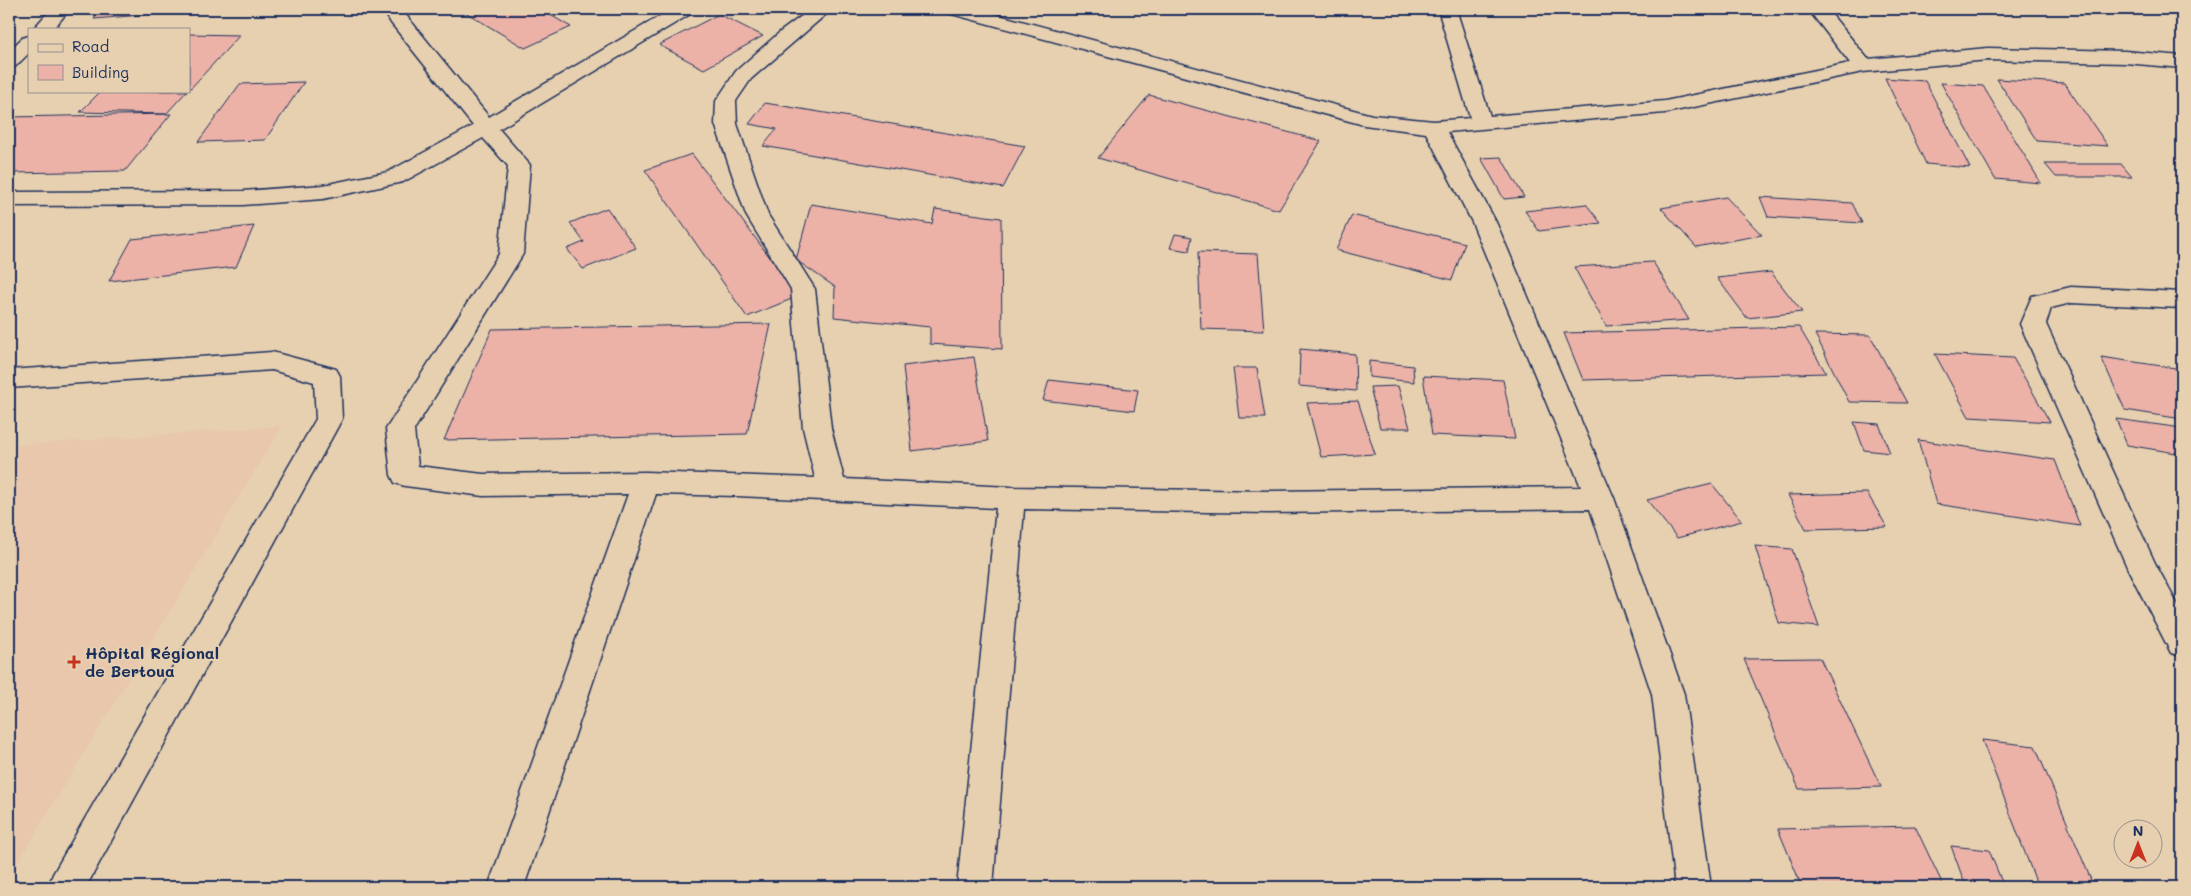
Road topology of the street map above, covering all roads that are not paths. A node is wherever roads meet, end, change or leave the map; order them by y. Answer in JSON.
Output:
{"nodes":[{"id":1,"x":61,"y":9,"type":"edge"},
{"id":2,"x":392,"y":9,"type":"edge"},
{"id":3,"x":685,"y":9,"type":"edge"},
{"id":4,"x":823,"y":9,"type":"edge"},
{"id":5,"x":955,"y":9,"type":"edge"},
{"id":6,"x":1447,"y":9,"type":"edge"},
{"id":7,"x":1817,"y":9,"type":"edge"},
{"id":8,"x":43,"y":28,"type":"edge"},
{"id":9,"x":28,"y":43,"type":"edge"},
{"id":10,"x":9,"y":62,"type":"edge"},
{"id":11,"x":2182,"y":62,"type":"edge"},
{"id":12,"x":1863,"y":66,"type":"junction"},
{"id":13,"x":1482,"y":123,"type":"junction"},
{"id":14,"x":1434,"y":127,"type":"junction"},
{"id":15,"x":486,"y":128,"type":"junction"},
{"id":16,"x":9,"y":199,"type":"edge"},
{"id":17,"x":2182,"y":300,"type":"edge"},
{"id":18,"x":9,"y":379,"type":"edge"},
{"id":19,"x":646,"y":483,"type":"junction"},
{"id":20,"x":832,"y":488,"type":"junction"},
{"id":21,"x":1011,"y":498,"type":"junction"},
{"id":22,"x":1600,"y":498,"type":"junction"},
{"id":23,"x":2182,"y":644,"type":"edge"},
{"id":24,"x":66,"y":887,"type":"edge"},
{"id":25,"x":506,"y":887,"type":"edge"},
{"id":26,"x":975,"y":887,"type":"edge"},
{"id":27,"x":1693,"y":887,"type":"edge"}],
"edges":[{"from":1,"to":8,"type":"street"},
{"from":2,"to":15,"type":"street"},
{"from":3,"to":15,"type":"street"},
{"from":4,"to":20,"type":"street"},
{"from":5,"to":14,"type":"street"},
{"from":6,"to":13,"type":"street"},
{"from":7,"to":12,"type":"street"},
{"from":9,"to":10,"type":"street"},
{"from":11,"to":12,"type":"street"},
{"from":12,"to":13,"type":"street"},
{"from":13,"to":14,"type":"street"},
{"from":14,"to":22,"type":"street"},
{"from":15,"to":16,"type":"street"},
{"from":15,"to":19,"type":"street"},
{"from":17,"to":23,"type":"street"},
{"from":18,"to":24,"type":"street"},
{"from":19,"to":20,"type":"street"},
{"from":19,"to":25,"type":"street"},
{"from":20,"to":21,"type":"street"},
{"from":21,"to":22,"type":"street"},
{"from":21,"to":26,"type":"street"},
{"from":22,"to":27,"type":"street"}]}
